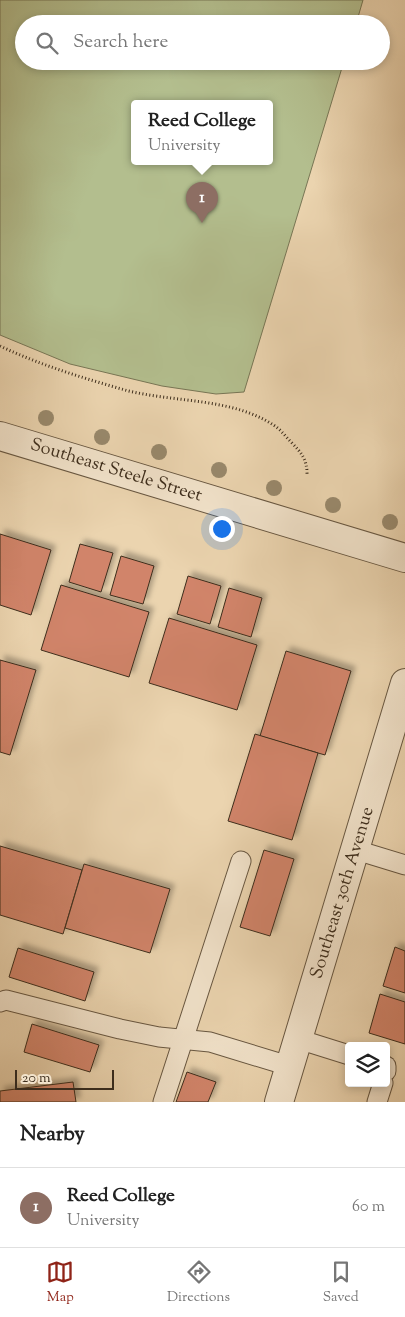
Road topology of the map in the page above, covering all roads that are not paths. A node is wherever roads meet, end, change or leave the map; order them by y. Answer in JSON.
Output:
{"nodes":[{"id":1,"x":0,"y":436,"type":"edge"},
{"id":2,"x":405,"y":558,"type":"edge"},
{"id":3,"x":405,"y":683,"type":"edge"},
{"id":4,"x":356,"y":850,"type":"junction"},
{"id":5,"x":241,"y":861,"type":"dead end"},
{"id":6,"x":405,"y":865,"type":"edge"},
{"id":7,"x":0,"y":1002,"type":"edge"},
{"id":8,"x":298,"y":1039,"type":"junction"},
{"id":9,"x":183,"y":1040,"type":"junction"},
{"id":10,"x":345,"y":1054,"type":"edge"},
{"id":11,"x":290,"y":1066,"type":"junction"},
{"id":12,"x":382,"y":1087,"type":"edge"},
{"id":13,"x":163,"y":1102,"type":"edge"},
{"id":14,"x":278,"y":1102,"type":"edge"},
{"id":15,"x":377,"y":1102,"type":"edge"}],
"edges":[{"from":1,"to":2,"type":"street","name":"Southeast Steele Street"},
{"from":3,"to":4,"type":"street","name":"Southeast 30th Avenue"},
{"from":4,"to":6,"type":"lane"},
{"from":4,"to":8,"type":"street","name":"Southeast 30th Avenue"},
{"from":5,"to":9,"type":"lane"},
{"from":7,"to":9,"type":"lane"},
{"from":8,"to":10,"type":"lane"},
{"from":8,"to":11,"type":"street","name":"Southeast 30th Avenue"},
{"from":9,"to":11,"type":"lane"},
{"from":9,"to":13,"type":"lane"},
{"from":11,"to":14,"type":"street","name":"Southeast 30th Avenue"},
{"from":12,"to":15,"type":"lane"}]}
